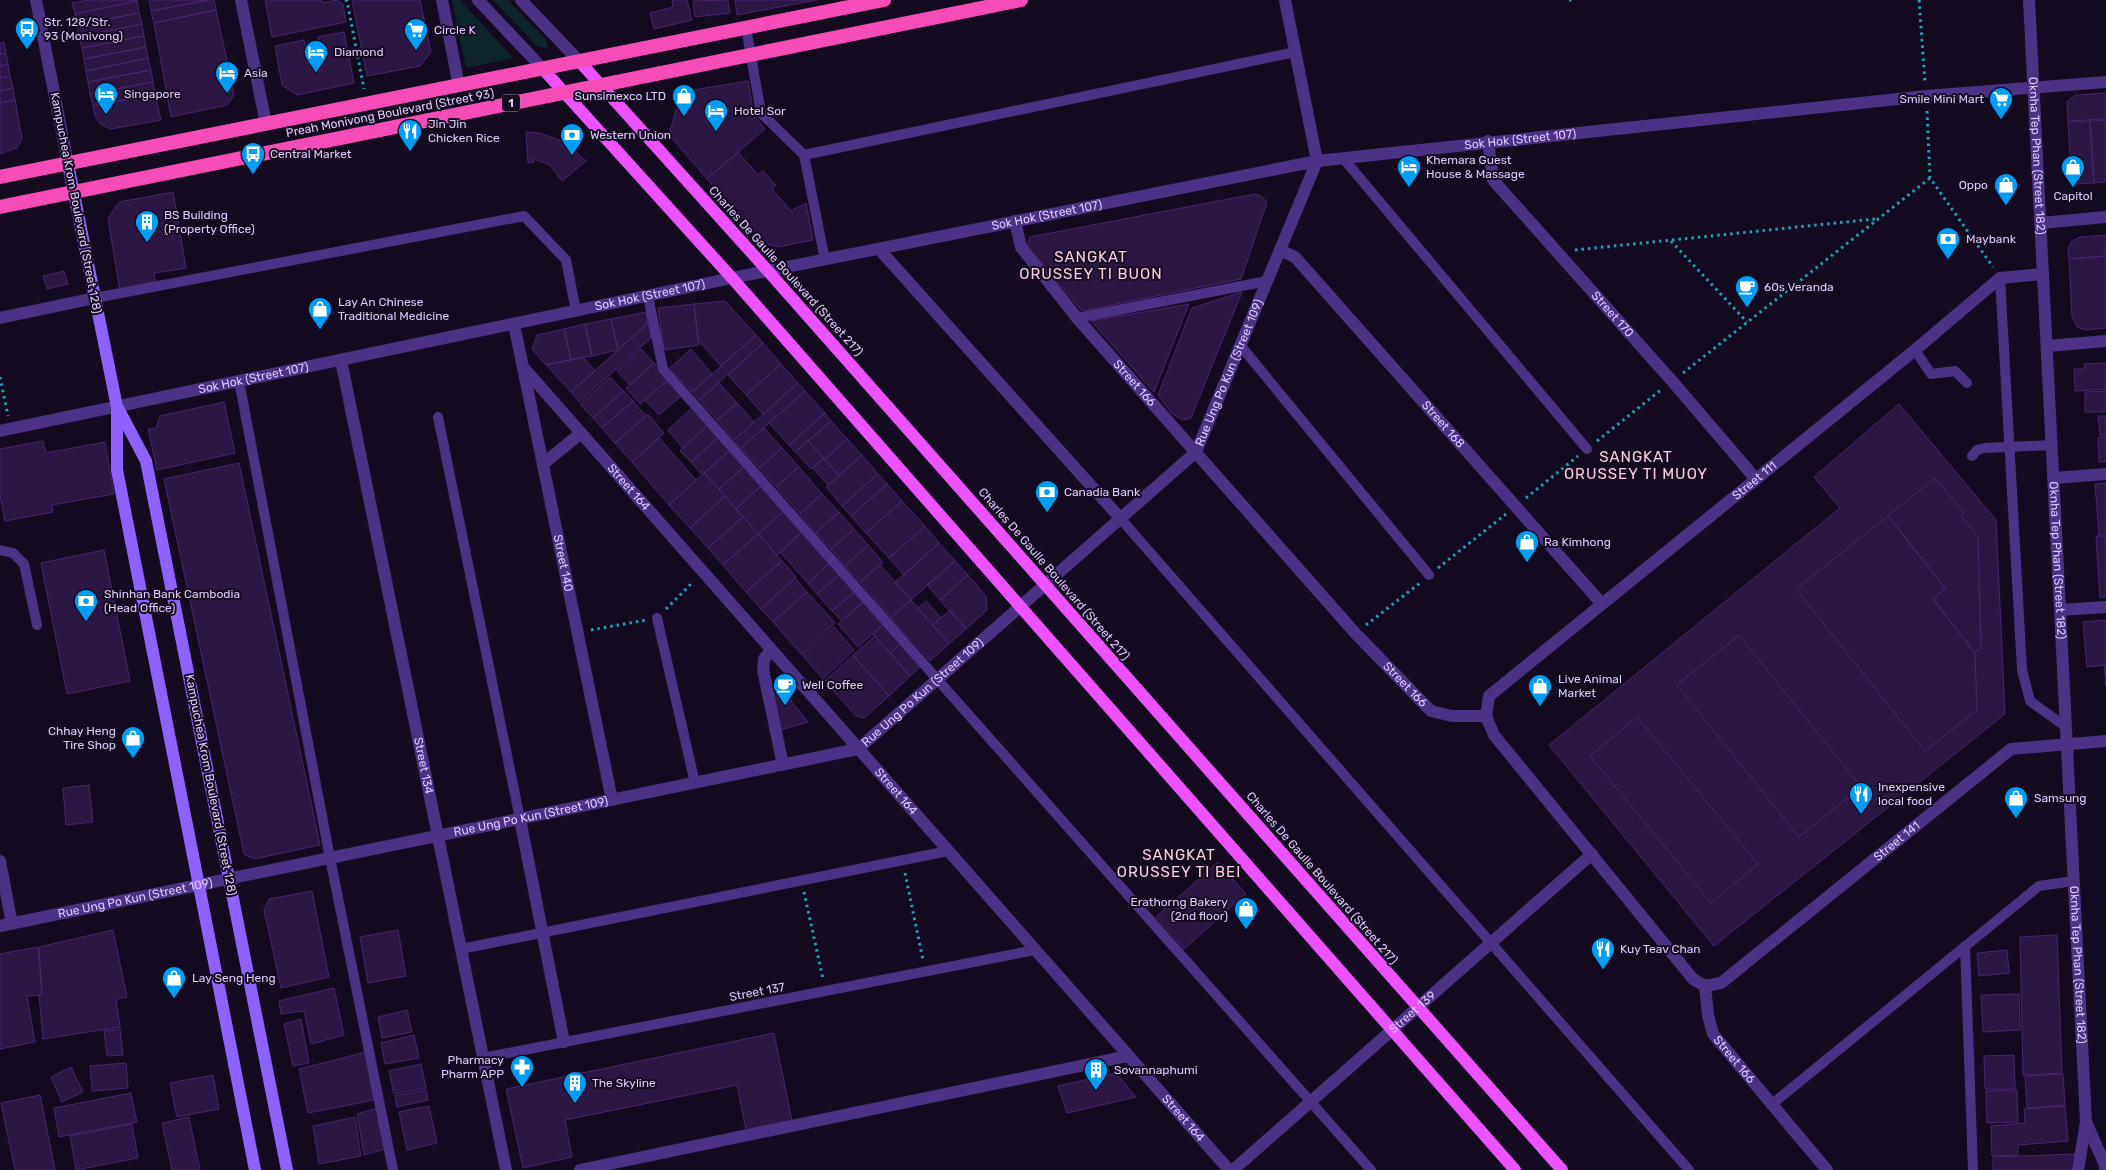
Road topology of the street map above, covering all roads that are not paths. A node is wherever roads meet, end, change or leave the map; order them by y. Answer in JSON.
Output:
{"nodes":[{"id":1,"x":36,"y":0,"type":"edge"},
{"id":2,"x":241,"y":0,"type":"edge"},
{"id":3,"x":442,"y":0,"type":"edge"},
{"id":4,"x":478,"y":0,"type":"edge"},
{"id":5,"x":521,"y":0,"type":"edge"},
{"id":6,"x":884,"y":0,"type":"edge"},
{"id":7,"x":1021,"y":0,"type":"edge"},
{"id":8,"x":1284,"y":0,"type":"edge"},
{"id":9,"x":2029,"y":0,"type":"edge"},
{"id":10,"x":851,"y":3,"type":"edge"},
{"id":11,"x":746,"y":28,"type":"junction"},
{"id":12,"x":1295,"y":52,"type":"junction"},
{"id":13,"x":751,"y":55,"type":"junction"},
{"id":14,"x":580,"y":62,"type":"junction"},
{"id":15,"x":543,"y":69,"type":"junction"},
{"id":16,"x":2106,"y":82,"type":"edge"},
{"id":17,"x":602,"y":85,"type":"junction"},
{"id":18,"x":458,"y":86,"type":"junction"},
{"id":19,"x":2034,"y":87,"type":"junction"},
{"id":20,"x":564,"y":92,"type":"junction"},
{"id":21,"x":266,"y":124,"type":"junction"},
{"id":22,"x":1488,"y":141,"type":"junction"},
{"id":23,"x":804,"y":155,"type":"junction"},
{"id":24,"x":1343,"y":158,"type":"junction"},
{"id":25,"x":1317,"y":161,"type":"junction"},
{"id":26,"x":68,"y":164,"type":"junction"},
{"id":27,"x":0,"y":177,"type":"edge"},
{"id":28,"x":74,"y":192,"type":"junction"},
{"id":29,"x":0,"y":207,"type":"edge"},
{"id":30,"x":2106,"y":217,"type":"edge"},
{"id":31,"x":1015,"y":221,"type":"junction"},
{"id":32,"x":2041,"y":222,"type":"junction"},
{"id":33,"x":879,"y":249,"type":"junction"},
{"id":34,"x":1280,"y":250,"type":"junction"},
{"id":35,"x":825,"y":260,"type":"junction"},
{"id":36,"x":768,"y":271,"type":"junction"},
{"id":37,"x":2043,"y":274,"type":"junction"},
{"id":38,"x":732,"y":278,"type":"junction"},
{"id":39,"x":2000,"y":278,"type":"junction"},
{"id":40,"x":1267,"y":281,"type":"junction"},
{"id":41,"x":648,"y":296,"type":"junction"},
{"id":42,"x":95,"y":298,"type":"junction"},
{"id":43,"x":576,"y":311,"type":"junction"},
{"id":44,"x":0,"y":318,"type":"edge"},
{"id":45,"x":1077,"y":318,"type":"junction"},
{"id":46,"x":514,"y":324,"type":"junction"},
{"id":47,"x":2106,"y":341,"type":"edge"},
{"id":48,"x":1240,"y":345,"type":"junction"},
{"id":49,"x":2047,"y":346,"type":"junction"},
{"id":50,"x":1915,"y":350,"type":"junction"},
{"id":51,"x":341,"y":360,"type":"junction"},
{"id":52,"x":523,"y":367,"type":"junction"},
{"id":53,"x":239,"y":382,"type":"junction"},
{"id":54,"x":1967,"y":383,"type":"dead end"},
{"id":55,"x":117,"y":407,"type":"junction"},
{"id":56,"x":438,"y":417,"type":"dead end"},
{"id":57,"x":5,"y":430,"type":"edge"},
{"id":58,"x":581,"y":433,"type":"junction"},
{"id":59,"x":2052,"y":445,"type":"junction"},
{"id":60,"x":2009,"y":446,"type":"junction"},
{"id":61,"x":1588,"y":449,"type":"road end"},
{"id":62,"x":1196,"y":452,"type":"junction"},
{"id":63,"x":1972,"y":456,"type":"dead end"},
{"id":64,"x":543,"y":464,"type":"junction"},
{"id":65,"x":2106,"y":474,"type":"edge"},
{"id":66,"x":1755,"y":478,"type":"junction"},
{"id":67,"x":2054,"y":478,"type":"junction"},
{"id":68,"x":1120,"y":518,"type":"junction"},
{"id":69,"x":0,"y":550,"type":"edge"},
{"id":70,"x":1429,"y":575,"type":"road end"},
{"id":71,"x":1045,"y":584,"type":"junction"},
{"id":72,"x":1602,"y":604,"type":"junction"},
{"id":73,"x":1020,"y":607,"type":"junction"},
{"id":74,"x":2106,"y":607,"type":"edge"},
{"id":75,"x":2060,"y":610,"type":"junction"},
{"id":76,"x":657,"y":618,"type":"dead end"},
{"id":77,"x":37,"y":625,"type":"dead end"},
{"id":78,"x":771,"y":650,"type":"junction"},
{"id":79,"x":937,"y":680,"type":"junction"},
{"id":80,"x":1486,"y":716,"type":"junction"},
{"id":81,"x":2066,"y":727,"type":"junction"},
{"id":82,"x":2106,"y":741,"type":"edge"},
{"id":83,"x":2067,"y":744,"type":"junction"},
{"id":84,"x":858,"y":749,"type":"junction"},
{"id":85,"x":783,"y":765,"type":"junction"},
{"id":86,"x":695,"y":783,"type":"junction"},
{"id":87,"x":612,"y":800,"type":"junction"},
{"id":88,"x":520,"y":819,"type":"junction"},
{"id":89,"x":438,"y":836,"type":"junction"},
{"id":90,"x":948,"y":851,"type":"junction"},
{"id":91,"x":1592,"y":854,"type":"junction"},
{"id":92,"x":330,"y":858,"type":"junction"},
{"id":93,"x":0,"y":861,"type":"edge"},
{"id":94,"x":230,"y":879,"type":"junction"},
{"id":95,"x":2074,"y":882,"type":"junction"},
{"id":96,"x":199,"y":885,"type":"junction"},
{"id":97,"x":6,"y":925,"type":"edge"},
{"id":98,"x":543,"y":933,"type":"junction"},
{"id":99,"x":1491,"y":942,"type":"junction"},
{"id":100,"x":1965,"y":946,"type":"junction"},
{"id":101,"x":461,"y":949,"type":"junction"},
{"id":102,"x":1036,"y":950,"type":"junction"},
{"id":103,"x":1705,"y":986,"type":"junction"},
{"id":104,"x":1417,"y":1007,"type":"junction"},
{"id":105,"x":1392,"y":1030,"type":"junction"},
{"id":106,"x":564,"y":1042,"type":"junction"},
{"id":107,"x":1128,"y":1056,"type":"junction"},
{"id":108,"x":484,"y":1058,"type":"junction"},
{"id":109,"x":1311,"y":1101,"type":"junction"},
{"id":110,"x":1771,"y":1105,"type":"junction"},
{"id":111,"x":2086,"y":1122,"type":"junction"},
{"id":112,"x":255,"y":1170,"type":"edge"},
{"id":113,"x":287,"y":1170,"type":"edge"},
{"id":114,"x":393,"y":1170,"type":"edge"},
{"id":115,"x":506,"y":1170,"type":"edge"},
{"id":116,"x":580,"y":1170,"type":"edge"},
{"id":117,"x":1228,"y":1170,"type":"edge"},
{"id":118,"x":1233,"y":1170,"type":"edge"},
{"id":119,"x":1371,"y":1170,"type":"edge"},
{"id":120,"x":1516,"y":1170,"type":"edge"},
{"id":121,"x":1562,"y":1170,"type":"edge"},
{"id":122,"x":1689,"y":1170,"type":"edge"},
{"id":123,"x":1827,"y":1170,"type":"edge"},
{"id":124,"x":1973,"y":1170,"type":"edge"},
{"id":125,"x":2078,"y":1170,"type":"edge"},
{"id":126,"x":2105,"y":1170,"type":"edge"}],
"edges":[{"from":1,"to":26,"type":"street","name":"Kampuchea Krom Boulevard (Street 128)"},
{"from":2,"to":21,"type":"street"},
{"from":3,"to":18,"type":"street"},
{"from":4,"to":15,"type":"street"},
{"from":5,"to":14,"type":"street","name":"Charles De Gaulle Boulevard (Street 217)"},
{"from":6,"to":10,"type":"highway","name":"Preah Monivong Boulevard (Street 93)","number":"1"},
{"from":7,"to":13,"type":"highway","name":"Preah Monivong Boulevard (Street 93)","number":"1"},
{"from":8,"to":12,"type":"street"},
{"from":9,"to":19,"type":"street","name":"Oknha Tep Phan (Street 182)"},
{"from":10,"to":11,"type":"highway","name":"Preah Monivong Boulevard (Street 93)","number":"1"},
{"from":11,"to":13,"type":"lane"},
{"from":11,"to":14,"type":"highway","name":"Preah Monivong Boulevard (Street 93)","number":"1"},
{"from":12,"to":23,"type":"lane"},
{"from":12,"to":25,"type":"street"},
{"from":13,"to":17,"type":"highway","name":"Preah Monivong Boulevard (Street 93)","number":"1"},
{"from":13,"to":23,"type":"lane"},
{"from":14,"to":15,"type":"highway","name":"Preah Monivong Boulevard (Street 93)","number":"1"},
{"from":14,"to":17,"type":"main road","name":"Charles De Gaulle Boulevard (Street 217)"},
{"from":15,"to":18,"type":"highway","name":"Preah Monivong Boulevard (Street 93)","number":"1"},
{"from":15,"to":20,"type":"main road"},
{"from":16,"to":19,"type":"street","name":"Sok Hok (Street 107)"},
{"from":17,"to":20,"type":"highway","name":"Preah Monivong Boulevard (Street 93)","number":"1"},
{"from":17,"to":36,"type":"main road","name":"Charles De Gaulle Boulevard (Street 217)"},
{"from":18,"to":21,"type":"highway","name":"Preah Monivong Boulevard (Street 93)","number":"1"},
{"from":19,"to":22,"type":"street","name":"Sok Hok (Street 107)"},
{"from":19,"to":32,"type":"street","name":"Oknha Tep Phan (Street 182)"},
{"from":20,"to":28,"type":"highway","name":"Preah Monivong Boulevard (Street 93)","number":"1"},
{"from":20,"to":38,"type":"main road"},
{"from":21,"to":26,"type":"highway","name":"Preah Monivong Boulevard (Street 93)","number":"1"},
{"from":22,"to":24,"type":"street","name":"Sok Hok (Street 107)"},
{"from":22,"to":66,"type":"street","name":"Street 170"},
{"from":23,"to":35,"type":"lane"},
{"from":24,"to":25,"type":"street","name":"Sok Hok (Street 107)"},
{"from":24,"to":61,"type":"lane"},
{"from":25,"to":31,"type":"street","name":"Sok Hok (Street 107)"},
{"from":25,"to":34,"type":"street","name":"Rue Ung Po Kun (Street 109)"},
{"from":26,"to":27,"type":"highway","name":"Preah Monivong Boulevard (Street 93)","number":"1"},
{"from":26,"to":28,"type":"main road","name":"Kampuchea Krom Boulevard (Street 128)"},
{"from":28,"to":29,"type":"highway","name":"Preah Monivong Boulevard (Street 93)","number":"1"},
{"from":28,"to":42,"type":"main road","name":"Kampuchea Krom Boulevard (Street 128)"},
{"from":30,"to":32,"type":"street"},
{"from":31,"to":33,"type":"street","name":"Sok Hok (Street 107)"},
{"from":31,"to":45,"type":"street","name":"Street 166"},
{"from":32,"to":37,"type":"street","name":"Oknha Tep Phan (Street 182)"},
{"from":33,"to":35,"type":"street","name":"Sok Hok (Street 107)"},
{"from":33,"to":68,"type":"street"},
{"from":34,"to":40,"type":"street","name":"Rue Ung Po Kun (Street 109)"},
{"from":34,"to":72,"type":"street","name":"Street 168"},
{"from":35,"to":36,"type":"street","name":"Sok Hok (Street 107)"},
{"from":36,"to":38,"type":"street","name":"Sok Hok (Street 107)"},
{"from":36,"to":71,"type":"main road","name":"Charles De Gaulle Boulevard (Street 217)"},
{"from":37,"to":39,"type":"street"},
{"from":37,"to":49,"type":"street","name":"Oknha Tep Phan (Street 182)"},
{"from":38,"to":41,"type":"street","name":"Sok Hok (Street 107)"},
{"from":38,"to":73,"type":"main road"},
{"from":39,"to":50,"type":"street","name":"Street 111"},
{"from":39,"to":60,"type":"lane"},
{"from":40,"to":45,"type":"lane"},
{"from":40,"to":48,"type":"street","name":"Rue Ung Po Kun (Street 109)"},
{"from":41,"to":43,"type":"street","name":"Sok Hok (Street 107)"},
{"from":41,"to":79,"type":"lane"},
{"from":42,"to":43,"type":"lane"},
{"from":42,"to":44,"type":"street"},
{"from":42,"to":55,"type":"main road","name":"Kampuchea Krom Boulevard (Street 128)"},
{"from":43,"to":46,"type":"street","name":"Sok Hok (Street 107)"},
{"from":45,"to":62,"type":"street","name":"Street 166"},
{"from":46,"to":51,"type":"street","name":"Sok Hok (Street 107)"},
{"from":46,"to":52,"type":"street","name":"Street 140"},
{"from":47,"to":49,"type":"street"},
{"from":48,"to":62,"type":"street","name":"Rue Ung Po Kun (Street 109)"},
{"from":48,"to":70,"type":"lane"},
{"from":49,"to":59,"type":"street","name":"Oknha Tep Phan (Street 182)"},
{"from":50,"to":54,"type":"lane"},
{"from":50,"to":66,"type":"street","name":"Street 111"},
{"from":51,"to":53,"type":"street","name":"Sok Hok (Street 107)"},
{"from":51,"to":89,"type":"street","name":"Street 134"},
{"from":52,"to":58,"type":"street","name":"Street 164"},
{"from":52,"to":64,"type":"street","name":"Street 140"},
{"from":53,"to":55,"type":"street","name":"Sok Hok (Street 107)"},
{"from":53,"to":92,"type":"lane"},
{"from":55,"to":57,"type":"street","name":"Sok Hok (Street 107)"},
{"from":55,"to":94,"type":"main road","name":"Kampuchea Krom Boulevard (Street 128)"},
{"from":55,"to":96,"type":"main road","name":"Kampuchea Krom Boulevard (Street 128)"},
{"from":56,"to":88,"type":"lane"},
{"from":58,"to":64,"type":"street"},
{"from":58,"to":78,"type":"street","name":"Street 164"},
{"from":59,"to":60,"type":"lane"},
{"from":59,"to":67,"type":"street","name":"Oknha Tep Phan (Street 182)"},
{"from":60,"to":63,"type":"lane"},
{"from":60,"to":81,"type":"lane"},
{"from":62,"to":68,"type":"street","name":"Rue Ung Po Kun (Street 109)"},
{"from":62,"to":80,"type":"street","name":"Street 166"},
{"from":64,"to":87,"type":"street","name":"Street 140"},
{"from":65,"to":67,"type":"street"},
{"from":66,"to":72,"type":"street","name":"Street 111"},
{"from":67,"to":75,"type":"street","name":"Oknha Tep Phan (Street 182)"},
{"from":68,"to":71,"type":"street","name":"Rue Ung Po Kun (Street 109)"},
{"from":68,"to":99,"type":"lane"},
{"from":69,"to":77,"type":"lane"},
{"from":71,"to":73,"type":"street","name":"Rue Ung Po Kun (Street 109)"},
{"from":71,"to":104,"type":"main road","name":"Charles De Gaulle Boulevard (Street 217)"},
{"from":72,"to":80,"type":"street","name":"Street 111"},
{"from":73,"to":79,"type":"street","name":"Rue Ung Po Kun (Street 109)"},
{"from":73,"to":105,"type":"main road"},
{"from":74,"to":75,"type":"street"},
{"from":75,"to":81,"type":"street","name":"Oknha Tep Phan (Street 182)"},
{"from":76,"to":86,"type":"lane"},
{"from":78,"to":84,"type":"street","name":"Street 164"},
{"from":78,"to":85,"type":"street"},
{"from":79,"to":84,"type":"street","name":"Rue Ung Po Kun (Street 109)"},
{"from":79,"to":109,"type":"lane"},
{"from":80,"to":91,"type":"street"},
{"from":81,"to":83,"type":"street","name":"Oknha Tep Phan (Street 182)"},
{"from":82,"to":83,"type":"street","name":"Street 141"},
{"from":83,"to":95,"type":"street","name":"Oknha Tep Phan (Street 182)"},
{"from":83,"to":103,"type":"street","name":"Street 141"},
{"from":84,"to":85,"type":"street","name":"Rue Ung Po Kun (Street 109)"},
{"from":84,"to":90,"type":"street","name":"Street 164"},
{"from":85,"to":86,"type":"street","name":"Rue Ung Po Kun (Street 109)"},
{"from":86,"to":87,"type":"street","name":"Rue Ung Po Kun (Street 109)"},
{"from":87,"to":88,"type":"street","name":"Rue Ung Po Kun (Street 109)"},
{"from":88,"to":89,"type":"street","name":"Rue Ung Po Kun (Street 109)"},
{"from":88,"to":98,"type":"street"},
{"from":89,"to":92,"type":"street","name":"Rue Ung Po Kun (Street 109)"},
{"from":89,"to":101,"type":"street","name":"Street 134"},
{"from":90,"to":98,"type":"lane"},
{"from":90,"to":102,"type":"street","name":"Street 164"},
{"from":91,"to":99,"type":"street","name":"Street 139"},
{"from":91,"to":103,"type":"street"},
{"from":92,"to":94,"type":"street","name":"Rue Ung Po Kun (Street 109)"},
{"from":92,"to":114,"type":"lane"},
{"from":93,"to":97,"type":"street"},
{"from":94,"to":96,"type":"street","name":"Rue Ung Po Kun (Street 109)"},
{"from":94,"to":113,"type":"main road","name":"Kampuchea Krom Boulevard (Street 128)"},
{"from":95,"to":100,"type":"lane"},
{"from":95,"to":111,"type":"street","name":"Oknha Tep Phan (Street 182)"},
{"from":96,"to":97,"type":"street","name":"Rue Ung Po Kun (Street 109)"},
{"from":96,"to":112,"type":"main road","name":"Kampuchea Krom Boulevard (Street 128)"},
{"from":98,"to":101,"type":"lane"},
{"from":98,"to":106,"type":"street"},
{"from":99,"to":104,"type":"street","name":"Street 139"},
{"from":99,"to":122,"type":"lane"},
{"from":100,"to":110,"type":"lane"},
{"from":100,"to":124,"type":"lane"},
{"from":101,"to":108,"type":"street","name":"Street 134"},
{"from":102,"to":106,"type":"lane","name":"Street 137"},
{"from":102,"to":107,"type":"street","name":"Street 164"},
{"from":103,"to":110,"type":"street","name":"Street 166"},
{"from":104,"to":105,"type":"street","name":"Street 139"},
{"from":104,"to":121,"type":"main road","name":"Charles De Gaulle Boulevard (Street 217)"},
{"from":105,"to":109,"type":"street","name":"Street 139"},
{"from":105,"to":120,"type":"main road"},
{"from":106,"to":108,"type":"lane","name":"Street 137"},
{"from":107,"to":116,"type":"street"},
{"from":107,"to":117,"type":"street","name":"Street 164"},
{"from":108,"to":115,"type":"street","name":"Street 134"},
{"from":109,"to":118,"type":"street","name":"Street 139"},
{"from":109,"to":119,"type":"lane"},
{"from":110,"to":123,"type":"street","name":"Street 166"},
{"from":111,"to":125,"type":"street","name":"Oknha Tep Phan (Street 182)"},
{"from":111,"to":126,"type":"street","name":"Oknha Tep Phan (Street 182)"}]}
